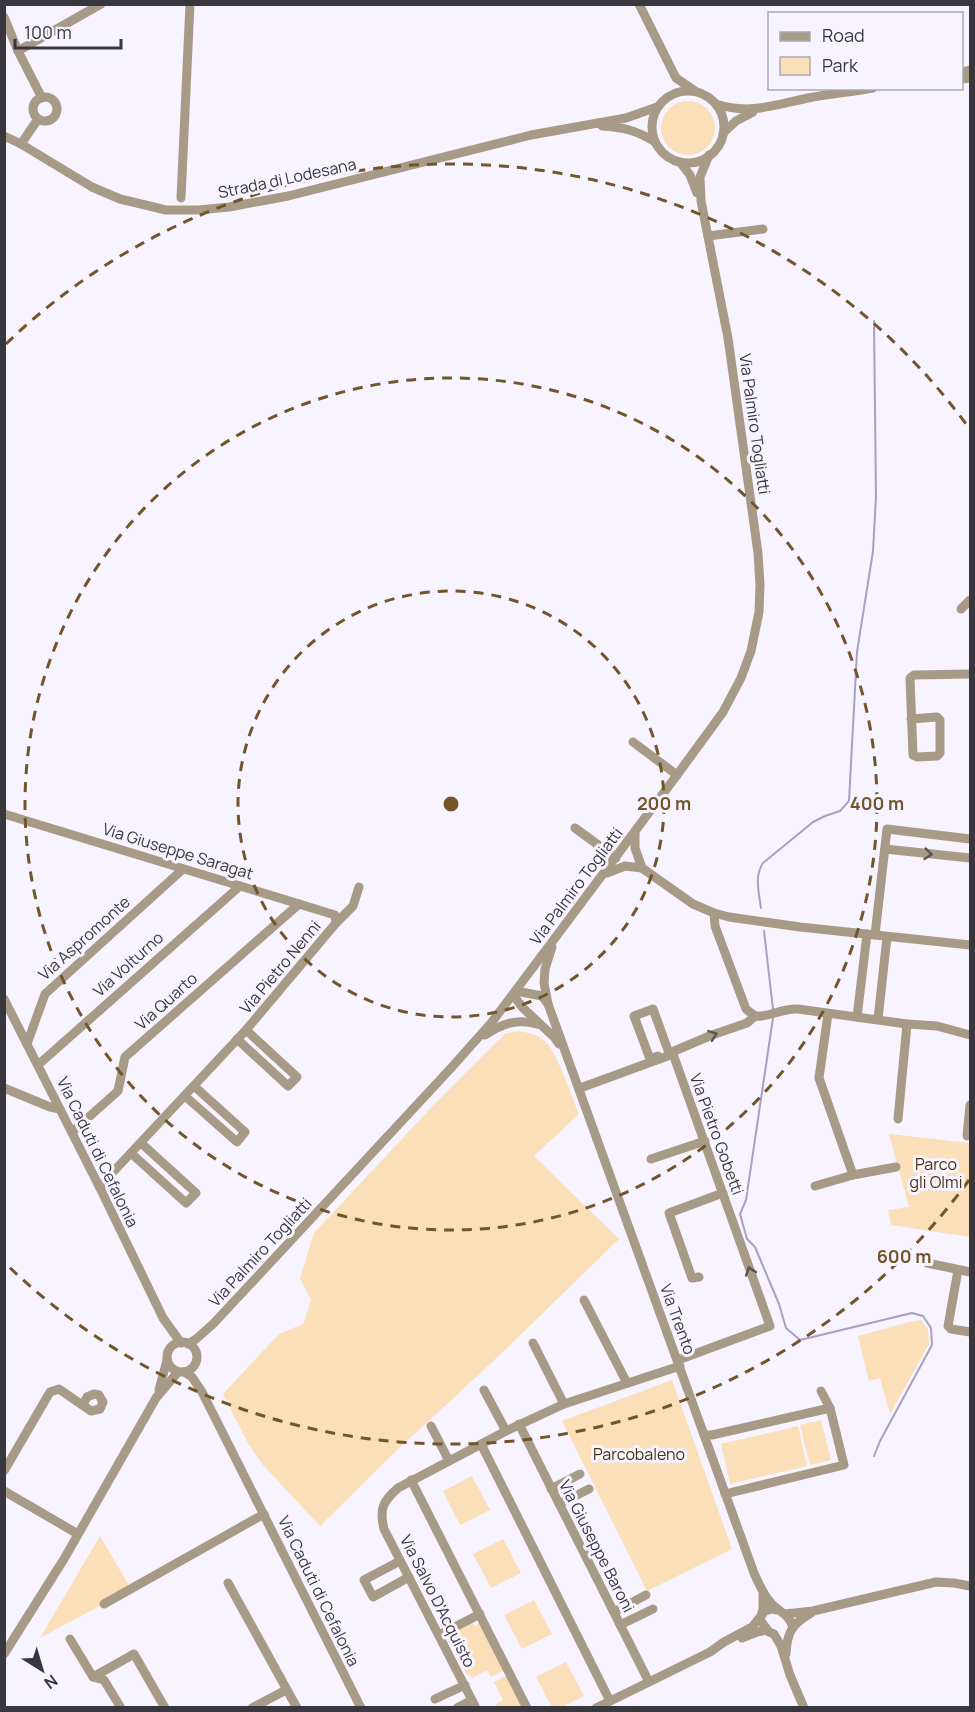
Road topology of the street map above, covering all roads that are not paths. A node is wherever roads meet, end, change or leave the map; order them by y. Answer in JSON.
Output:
{"nodes":[{"id":1,"x":101,"y":4,"type":"edge"},
{"id":2,"x":190,"y":4,"type":"edge"},
{"id":3,"x":639,"y":4,"type":"edge"},
{"id":4,"x":4,"y":17,"type":"edge"},
{"id":5,"x":18,"y":51,"type":"junction"},
{"id":6,"x":670,"y":67,"type":"junction"},
{"id":7,"x":860,"y":90,"type":"edge"},
{"id":8,"x":697,"y":92,"type":"junction"},
{"id":9,"x":42,"y":98,"type":"junction"},
{"id":10,"x":666,"y":99,"type":"junction"},
{"id":11,"x":716,"y":105,"type":"junction"},
{"id":12,"x":657,"y":107,"type":"junction"},
{"id":13,"x":768,"y":107,"type":"junction"},
{"id":14,"x":38,"y":119,"type":"junction"},
{"id":15,"x":588,"y":125,"type":"junction"},
{"id":16,"x":723,"y":133,"type":"junction"},
{"id":17,"x":4,"y":136,"type":"edge"},
{"id":18,"x":655,"y":142,"type":"junction"},
{"id":19,"x":21,"y":144,"type":"junction"},
{"id":20,"x":710,"y":155,"type":"junction"},
{"id":21,"x":680,"y":162,"type":"junction"},
{"id":22,"x":181,"y":198,"type":"dead end"},
{"id":23,"x":701,"y":201,"type":"junction"},
{"id":24,"x":763,"y":229,"type":"dead end"},
{"id":25,"x":708,"y":236,"type":"junction"},
{"id":26,"x":970,"y":600,"type":"edge"},
{"id":27,"x":961,"y":609,"type":"dead end"},
{"id":28,"x":970,"y":674,"type":"edge"},
{"id":29,"x":911,"y":719,"type":"junction"},
{"id":30,"x":633,"y":742,"type":"dead end"},
{"id":31,"x":677,"y":775,"type":"junction"},
{"id":32,"x":4,"y":814,"type":"edge"},
{"id":33,"x":575,"y":828,"type":"dead end"},
{"id":34,"x":635,"y":833,"type":"junction"},
{"id":35,"x":970,"y":839,"type":"edge"},
{"id":36,"x":885,"y":849,"type":"junction"},
{"id":37,"x":618,"y":855,"type":"junction"},
{"id":38,"x":637,"y":857,"type":"junction"},
{"id":39,"x":970,"y":858,"type":"edge"},
{"id":40,"x":637,"y":867,"type":"junction"},
{"id":41,"x":183,"y":868,"type":"junction"},
{"id":42,"x":603,"y":876,"type":"junction"},
{"id":43,"x":240,"y":886,"type":"junction"},
{"id":44,"x":359,"y":887,"type":"dead end"},
{"id":45,"x":299,"y":904,"type":"junction"},
{"id":46,"x":714,"y":914,"type":"junction"},
{"id":47,"x":336,"y":923,"type":"junction"},
{"id":48,"x":557,"y":935,"type":"junction"},
{"id":49,"x":871,"y":935,"type":"junction"},
{"id":50,"x":887,"y":937,"type":"junction"},
{"id":51,"x":970,"y":945,"type":"edge"},
{"id":52,"x":861,"y":983,"type":"junction"},
{"id":53,"x":882,"y":984,"type":"junction"},
{"id":54,"x":515,"y":993,"type":"junction"},
{"id":55,"x":4,"y":999,"type":"edge"},
{"id":56,"x":548,"y":1004,"type":"junction"},
{"id":57,"x":828,"y":1014,"type":"junction"},
{"id":58,"x":755,"y":1016,"type":"junction"},
{"id":59,"x":857,"y":1017,"type":"junction"},
{"id":60,"x":878,"y":1019,"type":"junction"},
{"id":61,"x":907,"y":1024,"type":"junction"},
{"id":62,"x":542,"y":1025,"type":"junction"},
{"id":63,"x":246,"y":1030,"type":"junction"},
{"id":64,"x":970,"y":1035,"type":"edge"},
{"id":65,"x":237,"y":1040,"type":"junction"},
{"id":66,"x":473,"y":1043,"type":"junction"},
{"id":67,"x":27,"y":1044,"type":"junction"},
{"id":68,"x":671,"y":1053,"type":"junction"},
{"id":69,"x":567,"y":1056,"type":"junction"},
{"id":70,"x":38,"y":1065,"type":"junction"},
{"id":71,"x":194,"y":1086,"type":"junction"},
{"id":72,"x":583,"y":1087,"type":"dead end"},
{"id":73,"x":4,"y":1088,"type":"edge"},
{"id":74,"x":185,"y":1096,"type":"junction"},
{"id":75,"x":970,"y":1105,"type":"edge"},
{"id":76,"x":60,"y":1109,"type":"junction"},
{"id":77,"x":898,"y":1119,"type":"dead end"},
{"id":78,"x":72,"y":1132,"type":"junction"},
{"id":79,"x":967,"y":1136,"type":"dead end"},
{"id":80,"x":705,"y":1141,"type":"junction"},
{"id":81,"x":141,"y":1143,"type":"junction"},
{"id":82,"x":132,"y":1154,"type":"junction"},
{"id":83,"x":651,"y":1159,"type":"dead end"},
{"id":84,"x":896,"y":1167,"type":"dead end"},
{"id":85,"x":853,"y":1175,"type":"junction"},
{"id":86,"x":815,"y":1186,"type":"dead end"},
{"id":87,"x":100,"y":1188,"type":"junction"},
{"id":88,"x":723,"y":1194,"type":"junction"},
{"id":89,"x":927,"y":1263,"type":"dead end"},
{"id":90,"x":958,"y":1270,"type":"junction"},
{"id":91,"x":970,"y":1272,"type":"edge"},
{"id":92,"x":699,"y":1276,"type":"dead end"},
{"id":93,"x":584,"y":1300,"type":"dead end"},
{"id":94,"x":163,"y":1318,"type":"junction"},
{"id":95,"x":213,"y":1324,"type":"junction"},
{"id":96,"x":970,"y":1332,"type":"edge"},
{"id":97,"x":185,"y":1343,"type":"junction"},
{"id":98,"x":533,"y":1343,"type":"dead end"},
{"id":99,"x":171,"y":1348,"type":"junction"},
{"id":100,"x":168,"y":1358,"type":"junction"},
{"id":101,"x":197,"y":1360,"type":"junction"},
{"id":102,"x":679,"y":1363,"type":"junction"},
{"id":103,"x":181,"y":1372,"type":"junction"},
{"id":104,"x":627,"y":1383,"type":"junction"},
{"id":105,"x":484,"y":1390,"type":"dead end"},
{"id":106,"x":821,"y":1391,"type":"dead end"},
{"id":107,"x":202,"y":1392,"type":"junction"},
{"id":108,"x":156,"y":1398,"type":"junction"},
{"id":109,"x":564,"y":1404,"type":"junction"},
{"id":110,"x":83,"y":1405,"type":"dead end"},
{"id":111,"x":830,"y":1408,"type":"junction"},
{"id":112,"x":519,"y":1424,"type":"junction"},
{"id":113,"x":431,"y":1426,"type":"dead end"},
{"id":114,"x":506,"y":1431,"type":"junction"},
{"id":115,"x":704,"y":1435,"type":"junction"},
{"id":116,"x":481,"y":1444,"type":"junction"},
{"id":117,"x":449,"y":1461,"type":"junction"},
{"id":118,"x":4,"y":1471,"type":"edge"},
{"id":119,"x":580,"y":1474,"type":"dead end"},
{"id":120,"x":411,"y":1480,"type":"junction"},
{"id":121,"x":552,"y":1489,"type":"junction"},
{"id":122,"x":589,"y":1489,"type":"dead end"},
{"id":123,"x":4,"y":1491,"type":"edge"},
{"id":124,"x":725,"y":1494,"type":"junction"},
{"id":125,"x":559,"y":1504,"type":"junction"},
{"id":126,"x":382,"y":1507,"type":"joint"},
{"id":127,"x":264,"y":1514,"type":"junction"},
{"id":128,"x":78,"y":1534,"type":"junction"},
{"id":129,"x":400,"y":1561,"type":"junction"},
{"id":130,"x":409,"y":1577,"type":"junction"},
{"id":131,"x":228,"y":1583,"type":"dead end"},
{"id":132,"x":970,"y":1586,"type":"edge"},
{"id":133,"x":763,"y":1592,"type":"junction"},
{"id":134,"x":646,"y":1595,"type":"dead end"},
{"id":135,"x":104,"y":1604,"type":"dead end"},
{"id":136,"x":653,"y":1609,"type":"dead end"},
{"id":137,"x":813,"y":1611,"type":"junction"},
{"id":138,"x":614,"y":1612,"type":"junction"},
{"id":139,"x":781,"y":1612,"type":"junction"},
{"id":140,"x":480,"y":1614,"type":"junction"},
{"id":141,"x":762,"y":1615,"type":"junction"},
{"id":142,"x":620,"y":1625,"type":"junction"},
{"id":143,"x":791,"y":1630,"type":"junction"},
{"id":144,"x":770,"y":1632,"type":"junction"},
{"id":145,"x":439,"y":1635,"type":"junction"},
{"id":146,"x":70,"y":1639,"type":"dead end"},
{"id":147,"x":712,"y":1650,"type":"junction"},
{"id":148,"x":4,"y":1654,"type":"edge"},
{"id":149,"x":786,"y":1660,"type":"junction"},
{"id":150,"x":93,"y":1677,"type":"junction"},
{"id":151,"x":649,"y":1682,"type":"junction"},
{"id":152,"x":465,"y":1685,"type":"junction"},
{"id":153,"x":286,"y":1690,"type":"junction"},
{"id":154,"x":435,"y":1699,"type":"dead end"},
{"id":155,"x":610,"y":1701,"type":"junction"},
{"id":156,"x":474,"y":1704,"type":"edge"},
{"id":157,"x":121,"y":1707,"type":"edge"},
{"id":158,"x":165,"y":1707,"type":"edge"},
{"id":159,"x":252,"y":1707,"type":"edge"},
{"id":160,"x":297,"y":1707,"type":"edge"},
{"id":161,"x":361,"y":1707,"type":"edge"},
{"id":162,"x":457,"y":1707,"type":"edge"},
{"id":163,"x":527,"y":1707,"type":"edge"},
{"id":164,"x":596,"y":1707,"type":"edge"},
{"id":165,"x":804,"y":1707,"type":"edge"}],
"edges":[{"from":1,"to":5,"type":"street"},
{"from":2,"to":22,"type":"street"},
{"from":3,"to":6,"type":"street"},
{"from":4,"to":5,"type":"street"},
{"from":5,"to":9,"type":"street"},
{"from":6,"to":8,"type":"street"},
{"from":6,"to":10,"type":"street"},
{"from":7,"to":13,"type":"street"},
{"from":8,"to":10,"type":"street"},
{"from":8,"to":11,"type":"street"},
{"from":9,"to":14,"type":"street"},
{"from":9,"to":14,"type":"street"},
{"from":10,"to":12,"type":"street"},
{"from":11,"to":13,"type":"street"},
{"from":11,"to":16,"type":"street"},
{"from":12,"to":15,"type":"street"},
{"from":12,"to":18,"type":"street"},
{"from":13,"to":16,"type":"street"},
{"from":14,"to":19,"type":"street"},
{"from":15,"to":18,"type":"street"},
{"from":15,"to":19,"type":"street","name":"Strada di Lodesana"},
{"from":16,"to":20,"type":"street"},
{"from":17,"to":19,"type":"street","name":"Strada di Lodesana"},
{"from":18,"to":21,"type":"street"},
{"from":20,"to":21,"type":"street"},
{"from":20,"to":23,"type":"street"},
{"from":21,"to":23,"type":"street"},
{"from":23,"to":25,"type":"street","name":"Via Palmiro Togliatti"},
{"from":24,"to":25,"type":"street"},
{"from":25,"to":31,"type":"street","name":"Via Palmiro Togliatti"},
{"from":26,"to":27,"type":"street"},
{"from":28,"to":29,"type":"street"},
{"from":29,"to":29,"type":"street"},
{"from":30,"to":31,"type":"street"},
{"from":31,"to":34,"type":"street","name":"Via Palmiro Togliatti"},
{"from":32,"to":41,"type":"street","name":"Via Giuseppe Saragat"},
{"from":33,"to":37,"type":"street"},
{"from":34,"to":37,"type":"street","name":"Via Palmiro Togliatti"},
{"from":34,"to":38,"type":"street"},
{"from":35,"to":36,"type":"street"},
{"from":36,"to":39,"type":"street","one_way":true},
{"from":36,"to":49,"type":"street"},
{"from":37,"to":38,"type":"street"},
{"from":37,"to":40,"type":"street"},
{"from":37,"to":42,"type":"street","name":"Via Palmiro Togliatti"},
{"from":38,"to":40,"type":"street"},
{"from":40,"to":42,"type":"street"},
{"from":40,"to":46,"type":"street"},
{"from":41,"to":43,"type":"street","name":"Via Giuseppe Saragat"},
{"from":41,"to":67,"type":"street","name":"Via Aspromonte"},
{"from":42,"to":48,"type":"street","name":"Via Palmiro Togliatti"},
{"from":43,"to":45,"type":"street","name":"Via Giuseppe Saragat"},
{"from":43,"to":70,"type":"street","name":"Via Volturno"},
{"from":44,"to":47,"type":"street","name":"Via Pietro Nenni"},
{"from":45,"to":47,"type":"street","name":"Via Giuseppe Saragat"},
{"from":45,"to":78,"type":"street","name":"Via Quarto"},
{"from":46,"to":49,"type":"street"},
{"from":46,"to":58,"type":"street"},
{"from":47,"to":63,"type":"street","name":"Via Pietro Nenni"},
{"from":48,"to":54,"type":"street","name":"Via Palmiro Togliatti"},
{"from":48,"to":56,"type":"street","name":"Via Trento"},
{"from":49,"to":50,"type":"street"},
{"from":49,"to":52,"type":"street"},
{"from":50,"to":51,"type":"street"},
{"from":50,"to":53,"type":"street"},
{"from":52,"to":53,"type":"street"},
{"from":52,"to":59,"type":"street"},
{"from":53,"to":60,"type":"street"},
{"from":54,"to":56,"type":"street"},
{"from":54,"to":62,"type":"street","name":"Via Trento"},
{"from":54,"to":66,"type":"street","name":"Via Palmiro Togliatti"},
{"from":55,"to":67,"type":"street","name":"Via Caduti di Cefalonia"},
{"from":56,"to":69,"type":"street","name":"Via Trento"},
{"from":57,"to":58,"type":"street"},
{"from":57,"to":59,"type":"street"},
{"from":57,"to":85,"type":"street"},
{"from":68,"to":58,"type":"street","one_way":true},
{"from":59,"to":60,"type":"street"},
{"from":60,"to":61,"type":"street"},
{"from":61,"to":64,"type":"street"},
{"from":61,"to":77,"type":"street"},
{"from":62,"to":66,"type":"street"},
{"from":62,"to":69,"type":"street","name":"Via Trento"},
{"from":63,"to":65,"type":"street","name":"Via Pietro Nenni"},
{"from":63,"to":65,"type":"street","name":"Via Pietro Nenni"},
{"from":65,"to":71,"type":"street","name":"Via Pietro Nenni"},
{"from":66,"to":95,"type":"street","name":"Via Palmiro Togliatti"},
{"from":67,"to":70,"type":"street","name":"Via Caduti di Cefalonia"},
{"from":68,"to":68,"type":"street","name":"Via Pietro Gobetti"},
{"from":68,"to":72,"type":"street"},
{"from":68,"to":80,"type":"street","name":"Via Pietro Gobetti"},
{"from":69,"to":102,"type":"street","name":"Via Trento"},
{"from":70,"to":76,"type":"street","name":"Via Caduti di Cefalonia"},
{"from":71,"to":74,"type":"street","name":"Via Pietro Nenni"},
{"from":71,"to":74,"type":"street"},
{"from":73,"to":76,"type":"street"},
{"from":74,"to":81,"type":"street","name":"Via Pietro Nenni"},
{"from":75,"to":79,"type":"street"},
{"from":76,"to":78,"type":"street","name":"Via Caduti di Cefalonia"},
{"from":78,"to":87,"type":"street","name":"Via Caduti di Cefalonia"},
{"from":80,"to":83,"type":"street"},
{"from":80,"to":88,"type":"street","name":"Via Pietro Gobetti"},
{"from":81,"to":82,"type":"street","name":"Via Pietro Nenni"},
{"from":81,"to":82,"type":"street"},
{"from":82,"to":87,"type":"street","name":"Via Pietro Nenni"},
{"from":84,"to":85,"type":"street"},
{"from":85,"to":86,"type":"street"},
{"from":87,"to":94,"type":"street","name":"Via Caduti di Cefalonia"},
{"from":88,"to":92,"type":"street"},
{"from":102,"to":88,"type":"street","name":"Via Pietro Gobetti","one_way":true},
{"from":89,"to":90,"type":"street"},
{"from":90,"to":91,"type":"street"},
{"from":90,"to":96,"type":"street"},
{"from":93,"to":104,"type":"street"},
{"from":94,"to":97,"type":"street","name":"Via Caduti di Cefalonia"},
{"from":94,"to":99,"type":"street","name":"Via Caduti di Cefalonia"},
{"from":95,"to":97,"type":"street","name":"Via Palmiro Togliatti"},
{"from":95,"to":101,"type":"street","name":"Via Palmiro Togliatti"},
{"from":97,"to":99,"type":"street","name":"Via Palmiro Togliatti"},
{"from":97,"to":101,"type":"street"},
{"from":98,"to":109,"type":"street"},
{"from":99,"to":100,"type":"street","name":"Via Palmiro Togliatti"},
{"from":100,"to":103,"type":"street"},
{"from":100,"to":108,"type":"street","name":"Via Palmiro Togliatti"},
{"from":101,"to":103,"type":"street","name":"Via Palmiro Togliatti"},
{"from":101,"to":107,"type":"street","name":"Via Caduti di Cefalonia"},
{"from":102,"to":104,"type":"street","name":"Via Pietro Gobetti"},
{"from":102,"to":115,"type":"street","name":"Via Trento"},
{"from":103,"to":107,"type":"street","name":"Via Caduti di Cefalonia"},
{"from":103,"to":108,"type":"street","name":"Via Palmiro Togliatti"},
{"from":104,"to":109,"type":"street","name":"Via Pietro Gobetti"},
{"from":105,"to":114,"type":"street"},
{"from":106,"to":111,"type":"street"},
{"from":107,"to":127,"type":"street","name":"Via Caduti di Cefalonia"},
{"from":108,"to":128,"type":"street","name":"Via Palmiro Togliatti"},
{"from":109,"to":112,"type":"street","name":"Via Pietro Gobetti"},
{"from":110,"to":118,"type":"street"},
{"from":111,"to":115,"type":"street"},
{"from":111,"to":124,"type":"street"},
{"from":112,"to":114,"type":"street","name":"Via Pietro Gobetti"},
{"from":112,"to":121,"type":"street","name":"Via Giuseppe Baroni"},
{"from":113,"to":117,"type":"street"},
{"from":114,"to":116,"type":"street","name":"Via Pietro Gobetti"},
{"from":115,"to":124,"type":"street","name":"Via Trento"},
{"from":116,"to":117,"type":"street","name":"Via Pietro Gobetti"},
{"from":116,"to":155,"type":"street"},
{"from":117,"to":120,"type":"street","name":"Via Pietro Gobetti"},
{"from":119,"to":121,"type":"street"},
{"from":120,"to":126,"type":"street","name":"Via Pietro Gobetti"},
{"from":120,"to":140,"type":"street"},
{"from":121,"to":125,"type":"street","name":"Via Giuseppe Baroni"},
{"from":122,"to":125,"type":"street"},
{"from":123,"to":128,"type":"street"},
{"from":124,"to":133,"type":"street","name":"Via Trento"},
{"from":125,"to":138,"type":"street","name":"Via Giuseppe Baroni"},
{"from":126,"to":129,"type":"street","name":"Via Salvo D'Acquisto"},
{"from":127,"to":135,"type":"street"},
{"from":127,"to":161,"type":"street","name":"Via Caduti di Cefalonia"},
{"from":128,"to":148,"type":"street","name":"Via Palmiro Togliatti"},
{"from":129,"to":130,"type":"street","name":"Via Salvo D'Acquisto"},
{"from":129,"to":130,"type":"street"},
{"from":130,"to":145,"type":"street","name":"Via Salvo D'Acquisto"},
{"from":131,"to":153,"type":"street"},
{"from":132,"to":137,"type":"street"},
{"from":133,"to":139,"type":"street"},
{"from":133,"to":141,"type":"street"},
{"from":134,"to":138,"type":"street"},
{"from":136,"to":142,"type":"street"},
{"from":137,"to":139,"type":"street"},
{"from":137,"to":143,"type":"street"},
{"from":138,"to":142,"type":"street","name":"Via Giuseppe Baroni"},
{"from":139,"to":141,"type":"street"},
{"from":139,"to":143,"type":"street"},
{"from":140,"to":145,"type":"street"},
{"from":140,"to":163,"type":"street"},
{"from":141,"to":144,"type":"street"},
{"from":141,"to":147,"type":"street"},
{"from":142,"to":151,"type":"street","name":"Via Giuseppe Baroni"},
{"from":143,"to":144,"type":"street"},
{"from":143,"to":149,"type":"street"},
{"from":144,"to":147,"type":"street"},
{"from":144,"to":149,"type":"street"},
{"from":145,"to":152,"type":"street","name":"Via Salvo D'Acquisto"},
{"from":146,"to":150,"type":"street"},
{"from":147,"to":151,"type":"street"},
{"from":149,"to":165,"type":"street"},
{"from":150,"to":157,"type":"street"},
{"from":150,"to":158,"type":"street"},
{"from":151,"to":155,"type":"street"},
{"from":152,"to":154,"type":"street"},
{"from":152,"to":156,"type":"street","name":"Via Salvo D'Acquisto"},
{"from":153,"to":159,"type":"street"},
{"from":153,"to":160,"type":"street"},
{"from":155,"to":164,"type":"street"},
{"from":156,"to":162,"type":"street"}]}
